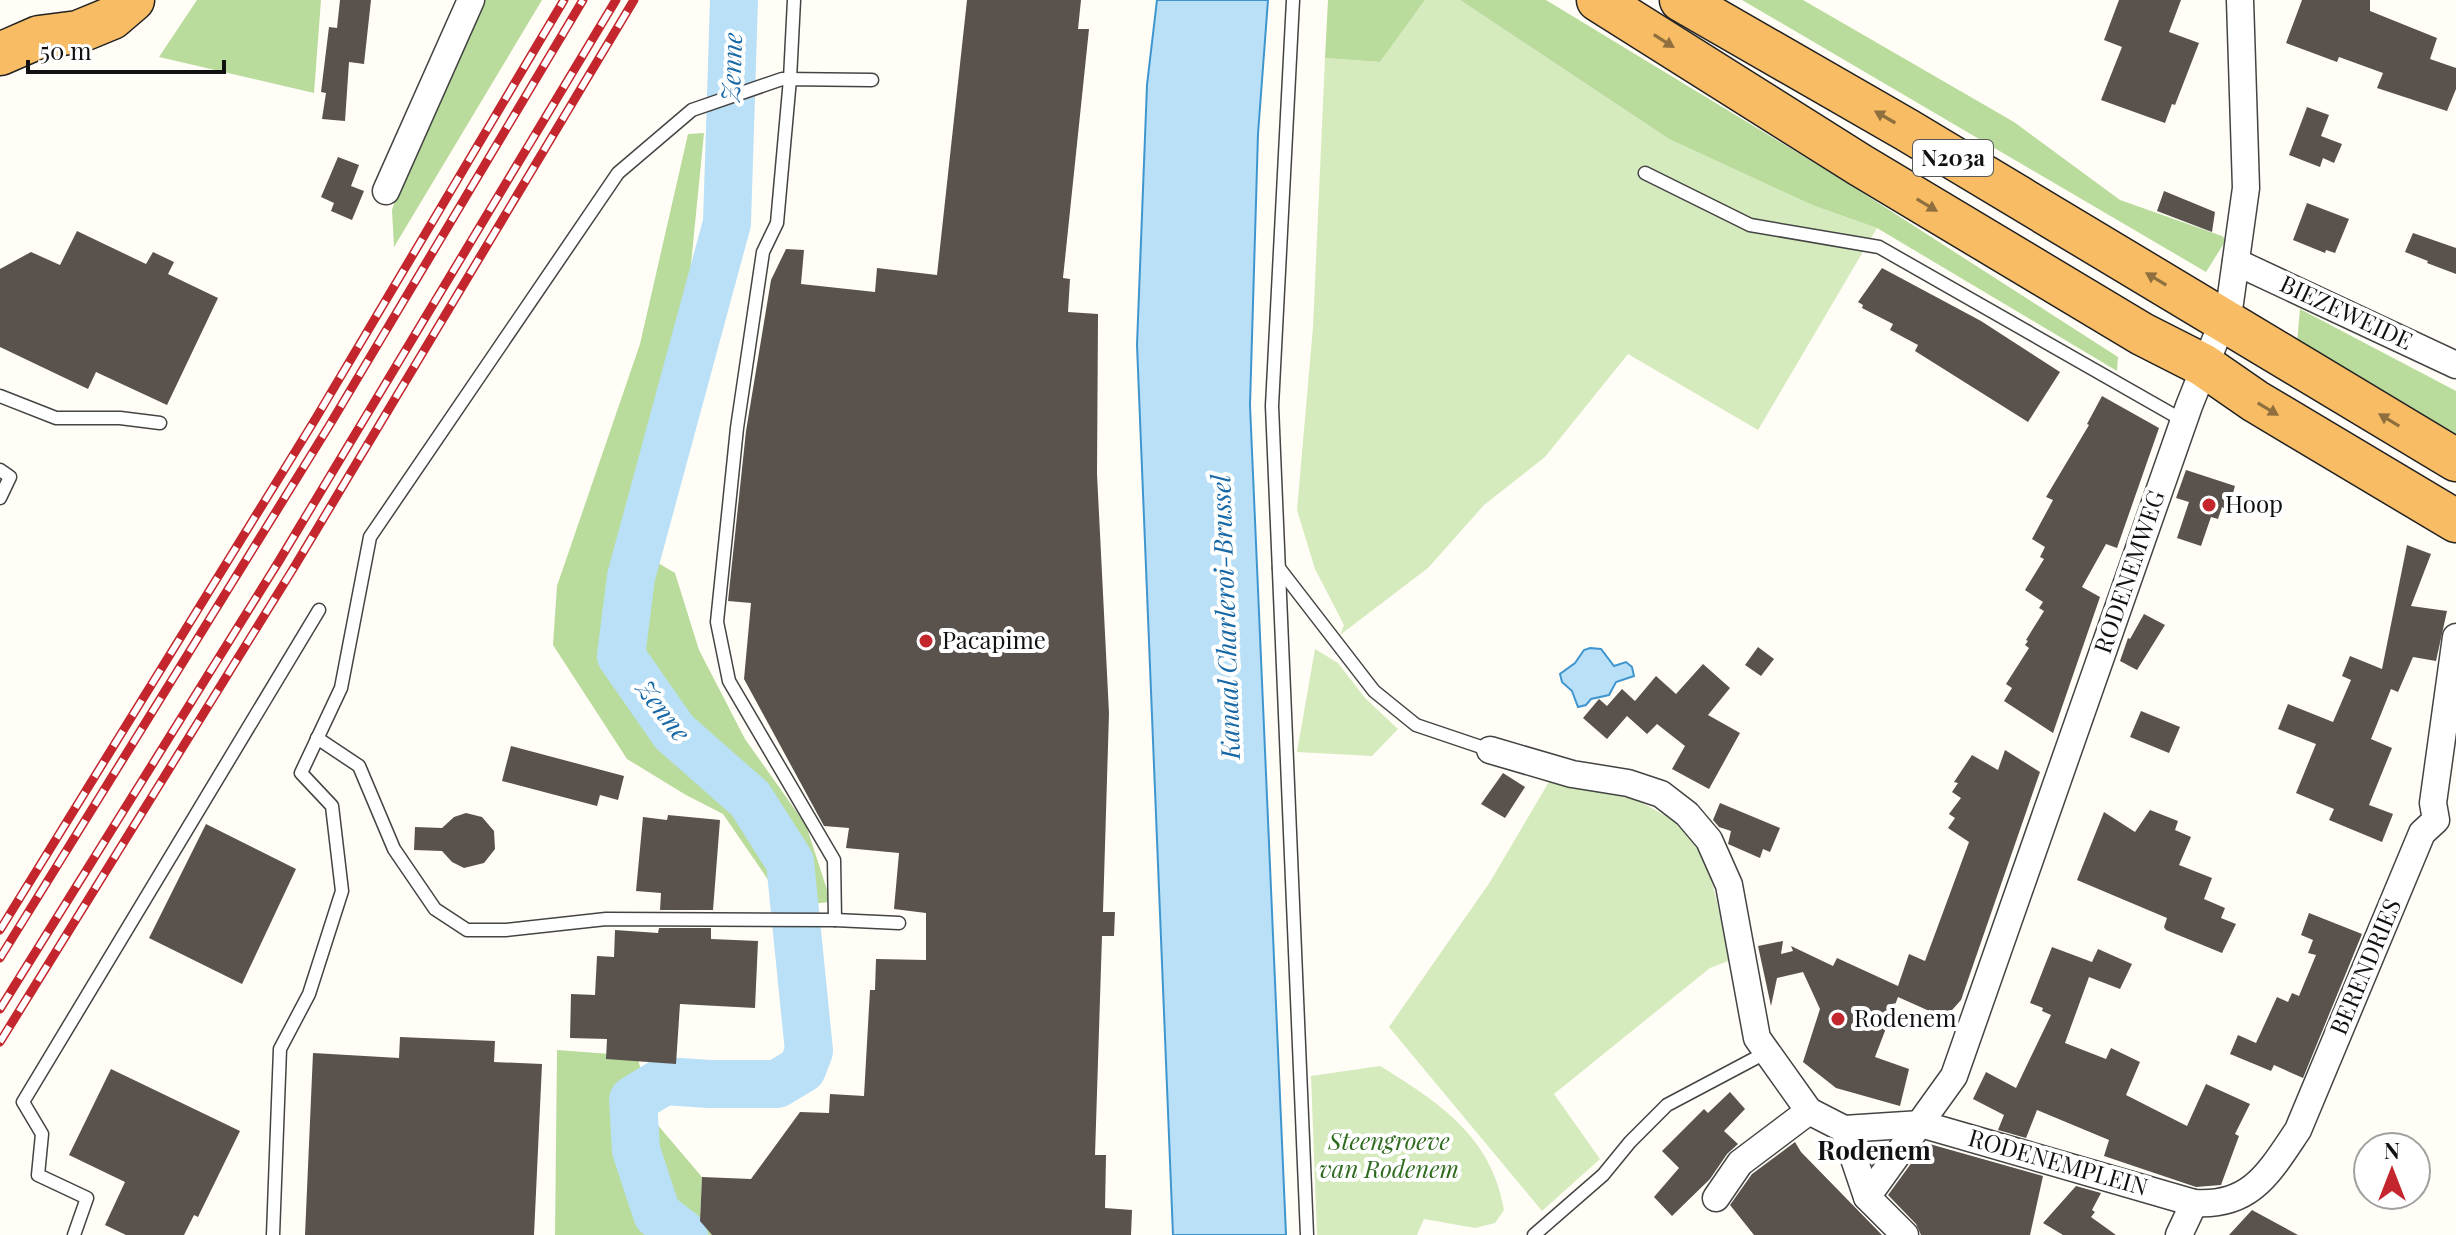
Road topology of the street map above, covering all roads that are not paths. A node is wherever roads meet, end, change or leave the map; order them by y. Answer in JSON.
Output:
{"nodes":[{"id":1,"x":133,"y":0,"type":"edge"},
{"id":2,"x":471,"y":0,"type":"edge"},
{"id":3,"x":794,"y":0,"type":"edge"},
{"id":4,"x":1293,"y":0,"type":"edge"},
{"id":5,"x":1598,"y":0,"type":"edge"},
{"id":6,"x":1681,"y":0,"type":"edge"},
{"id":7,"x":2240,"y":0,"type":"edge"},
{"id":8,"x":20,"y":34,"type":"edge"},
{"id":9,"x":0,"y":54,"type":"edge"},
{"id":10,"x":786,"y":79,"type":"junction"},
{"id":11,"x":872,"y":80,"type":"dead end"},
{"id":12,"x":1645,"y":173,"type":"dead end"},
{"id":13,"x":386,"y":191,"type":"dead end"},
{"id":14,"x":2236,"y":262,"type":"junction"},
{"id":15,"x":2223,"y":320,"type":"junction"},
{"id":16,"x":2203,"y":365,"type":"junction"},
{"id":17,"x":2456,"y":365,"type":"edge"},
{"id":18,"x":0,"y":396,"type":"edge"},
{"id":19,"x":2184,"y":421,"type":"junction"},
{"id":20,"x":160,"y":423,"type":"dead end"},
{"id":21,"x":2456,"y":460,"type":"edge"},
{"id":22,"x":0,"y":470,"type":"edge"},
{"id":23,"x":0,"y":498,"type":"edge"},
{"id":24,"x":2456,"y":521,"type":"edge"},
{"id":25,"x":1279,"y":568,"type":"junction"},
{"id":26,"x":319,"y":610,"type":"dead end"},
{"id":27,"x":2456,"y":637,"type":"edge"},
{"id":28,"x":317,"y":738,"type":"junction"},
{"id":29,"x":1490,"y":750,"type":"joint"},
{"id":30,"x":2446,"y":818,"type":"edge"},
{"id":31,"x":835,"y":920,"type":"junction"},
{"id":32,"x":899,"y":923,"type":"dead end"},
{"id":33,"x":1767,"y":1052,"type":"junction"},
{"id":34,"x":1809,"y":1111,"type":"junction"},
{"id":35,"x":1921,"y":1124,"type":"junction"},
{"id":36,"x":1844,"y":1129,"type":"junction"},
{"id":37,"x":1867,"y":1197,"type":"junction"},
{"id":38,"x":1716,"y":1198,"type":"dead end"},
{"id":39,"x":2194,"y":1203,"type":"junction"},
{"id":40,"x":74,"y":1235,"type":"edge"},
{"id":41,"x":273,"y":1235,"type":"edge"},
{"id":42,"x":1307,"y":1235,"type":"edge"},
{"id":43,"x":1534,"y":1235,"type":"edge"},
{"id":44,"x":1905,"y":1235,"type":"edge"},
{"id":45,"x":2179,"y":1235,"type":"edge"}],
"edges":[{"from":1,"to":8,"type":"highway"},
{"from":2,"to":13,"type":"street"},
{"from":3,"to":10,"type":"lane"},
{"from":4,"to":25,"type":"lane"},
{"from":5,"to":16,"type":"highway","number":"N203a","one_way":true},
{"from":15,"to":6,"type":"highway","number":"N203a","one_way":true},
{"from":7,"to":14,"type":"street","name":"RODENEMWEG"},
{"from":8,"to":9,"type":"highway"},
{"from":10,"to":11,"type":"lane"},
{"from":10,"to":28,"type":"lane"},
{"from":10,"to":31,"type":"lane"},
{"from":12,"to":19,"type":"lane"},
{"from":14,"to":15,"type":"street","name":"RODENEMWEG"},
{"from":14,"to":17,"type":"street","name":"BIEZEWEIDE"},
{"from":15,"to":16,"type":"street","name":"RODENEMWEG"},
{"from":21,"to":15,"type":"highway","number":"N203a","one_way":true},
{"from":16,"to":19,"type":"street","name":"RODENEMWEG"},
{"from":16,"to":24,"type":"highway","number":"N203a","one_way":true},
{"from":18,"to":20,"type":"lane"},
{"from":19,"to":35,"type":"street","name":"RODENEMWEG"},
{"from":22,"to":23,"type":"lane"},
{"from":25,"to":29,"type":"lane"},
{"from":25,"to":42,"type":"lane"},
{"from":26,"to":40,"type":"lane"},
{"from":27,"to":30,"type":"street","name":"BERENDRIES"},
{"from":28,"to":31,"type":"lane"},
{"from":28,"to":41,"type":"lane"},
{"from":29,"to":33,"type":"street"},
{"from":30,"to":39,"type":"street","name":"BERENDRIES"},
{"from":31,"to":32,"type":"lane"},
{"from":33,"to":34,"type":"street"},
{"from":33,"to":43,"type":"lane"},
{"from":34,"to":36,"type":"street"},
{"from":34,"to":38,"type":"street"},
{"from":35,"to":36,"type":"street","name":"RODENEMPLEIN"},
{"from":35,"to":37,"type":"street"},
{"from":35,"to":39,"type":"street","name":"RODENEMPLEIN"},
{"from":36,"to":37,"type":"street"},
{"from":37,"to":44,"type":"street"},
{"from":39,"to":45,"type":"street"}]}
